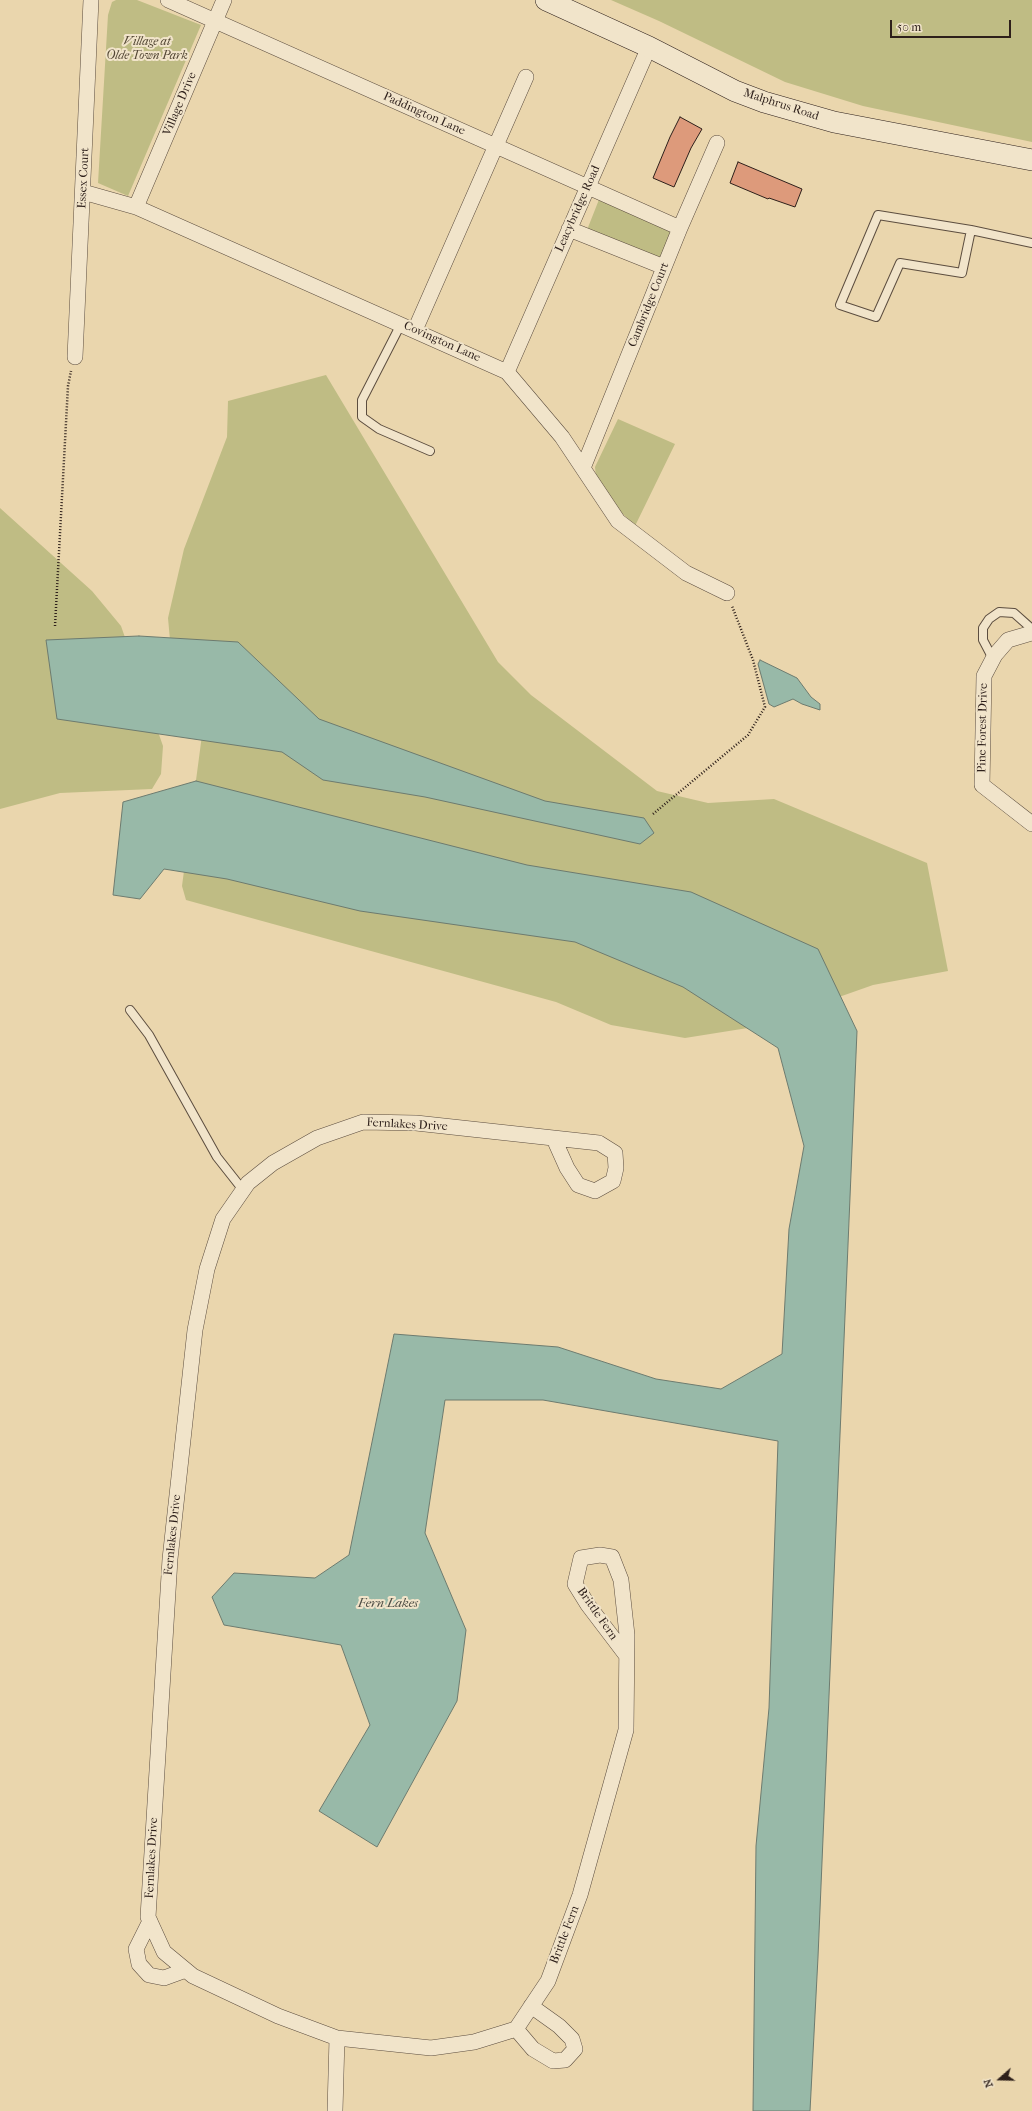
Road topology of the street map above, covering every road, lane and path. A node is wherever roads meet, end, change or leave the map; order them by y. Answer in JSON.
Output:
{"nodes":[{"id":1,"x":91,"y":0,"type":"edge"},
{"id":2,"x":168,"y":0,"type":"edge"},
{"id":3,"x":224,"y":0,"type":"edge"},
{"id":4,"x":546,"y":0,"type":"edge"},
{"id":5,"x":215,"y":21,"type":"junction"},
{"id":6,"x":649,"y":47,"type":"junction"},
{"id":7,"x":526,"y":77,"type":"dead end"},
{"id":8,"x":717,"y":143,"type":"dead end"},
{"id":9,"x":495,"y":146,"type":"junction"},
{"id":10,"x":1032,"y":160,"type":"edge"},
{"id":11,"x":588,"y":187,"type":"junction"},
{"id":12,"x":83,"y":192,"type":"junction"},
{"id":13,"x":136,"y":207,"type":"junction"},
{"id":14,"x":680,"y":228,"type":"junction"},
{"id":15,"x":570,"y":229,"type":"junction"},
{"id":16,"x":971,"y":230,"type":"junction"},
{"id":17,"x":1032,"y":243,"type":"edge"},
{"id":18,"x":664,"y":267,"type":"junction"},
{"id":19,"x":401,"y":324,"type":"junction"},
{"id":20,"x":414,"y":330,"type":"junction"},
{"id":21,"x":75,"y":357,"type":"joint"},
{"id":22,"x":508,"y":372,"type":"junction"},
{"id":23,"x":430,"y":451,"type":"dead end"},
{"id":24,"x":583,"y":468,"type":"junction"},
{"id":25,"x":727,"y":593,"type":"joint"},
{"id":26,"x":55,"y":626,"type":"dead end"},
{"id":27,"x":1032,"y":629,"type":"edge"},
{"id":28,"x":1032,"y":633,"type":"edge"},
{"id":29,"x":993,"y":659,"type":"junction"},
{"id":30,"x":653,"y":814,"type":"dead end"},
{"id":31,"x":1032,"y":824,"type":"edge"},
{"id":32,"x":130,"y":1010,"type":"dead end"},
{"id":33,"x":554,"y":1139,"type":"dead end"},
{"id":34,"x":243,"y":1190,"type":"junction"},
{"id":35,"x":626,"y":1655,"type":"junction"},
{"id":36,"x":150,"y":1921,"type":"junction"},
{"id":37,"x":186,"y":1970,"type":"junction"},
{"id":38,"x":531,"y":2006,"type":"junction"},
{"id":39,"x":516,"y":2029,"type":"junction"},
{"id":40,"x":337,"y":2038,"type":"junction"},
{"id":41,"x":335,"y":2111,"type":"edge"}],
"edges":[{"from":1,"to":12,"type":"street","name":"Essex Court"},
{"from":2,"to":5,"type":"street","name":"Paddington Lane"},
{"from":3,"to":5,"type":"street","name":"Village Drive"},
{"from":4,"to":6,"type":"street","name":"Malphrus Road"},
{"from":5,"to":9,"type":"street","name":"Paddington Lane"},
{"from":5,"to":13,"type":"street","name":"Village Drive"},
{"from":6,"to":10,"type":"street","name":"Malphrus Road"},
{"from":6,"to":11,"type":"street","name":"Leacybridge Road"},
{"from":7,"to":9,"type":"street"},
{"from":8,"to":14,"type":"street","name":"Cambridge Court"},
{"from":9,"to":11,"type":"street","name":"Paddington Lane"},
{"from":9,"to":20,"type":"street"},
{"from":11,"to":14,"type":"street","name":"Paddington Lane"},
{"from":11,"to":15,"type":"street","name":"Leacybridge Road"},
{"from":12,"to":13,"type":"street","name":"Covington Lane"},
{"from":12,"to":21,"type":"street","name":"Essex Court"},
{"from":13,"to":19,"type":"street","name":"Covington Lane"},
{"from":14,"to":18,"type":"street","name":"Cambridge Court"},
{"from":15,"to":18,"type":"street"},
{"from":15,"to":22,"type":"street","name":"Leacybridge Road"},
{"from":16,"to":16,"type":"lane"},
{"from":16,"to":17,"type":"lane"},
{"from":18,"to":24,"type":"street","name":"Cambridge Court"},
{"from":19,"to":20,"type":"street","name":"Covington Lane"},
{"from":19,"to":23,"type":"lane"},
{"from":20,"to":22,"type":"street","name":"Covington Lane"},
{"from":21,"to":26,"type":"path"},
{"from":22,"to":24,"type":"street","name":"Covington Lane"},
{"from":24,"to":25,"type":"street","name":"Covington Lane"},
{"from":25,"to":30,"type":"path"},
{"from":27,"to":29,"type":"lane"},
{"from":28,"to":29,"type":"street","name":"Pine Forest Drive"},
{"from":29,"to":31,"type":"street","name":"Pine Forest Drive"},
{"from":32,"to":34,"type":"lane"},
{"from":33,"to":34,"type":"street","name":"Fernlakes Drive"},
{"from":34,"to":36,"type":"street","name":"Fernlakes Drive"},
{"from":35,"to":35,"type":"street","name":"Brittle Fern"},
{"from":35,"to":38,"type":"street","name":"Brittle Fern"},
{"from":36,"to":37,"type":"street","name":"Fernlakes Drive"},
{"from":36,"to":37,"type":"street"},
{"from":37,"to":40,"type":"street","name":"Fernlakes Drive"},
{"from":38,"to":39,"type":"street","name":"Brittle Fern"},
{"from":38,"to":39,"type":"street"},
{"from":39,"to":40,"type":"street"},
{"from":40,"to":41,"type":"street"}]}
